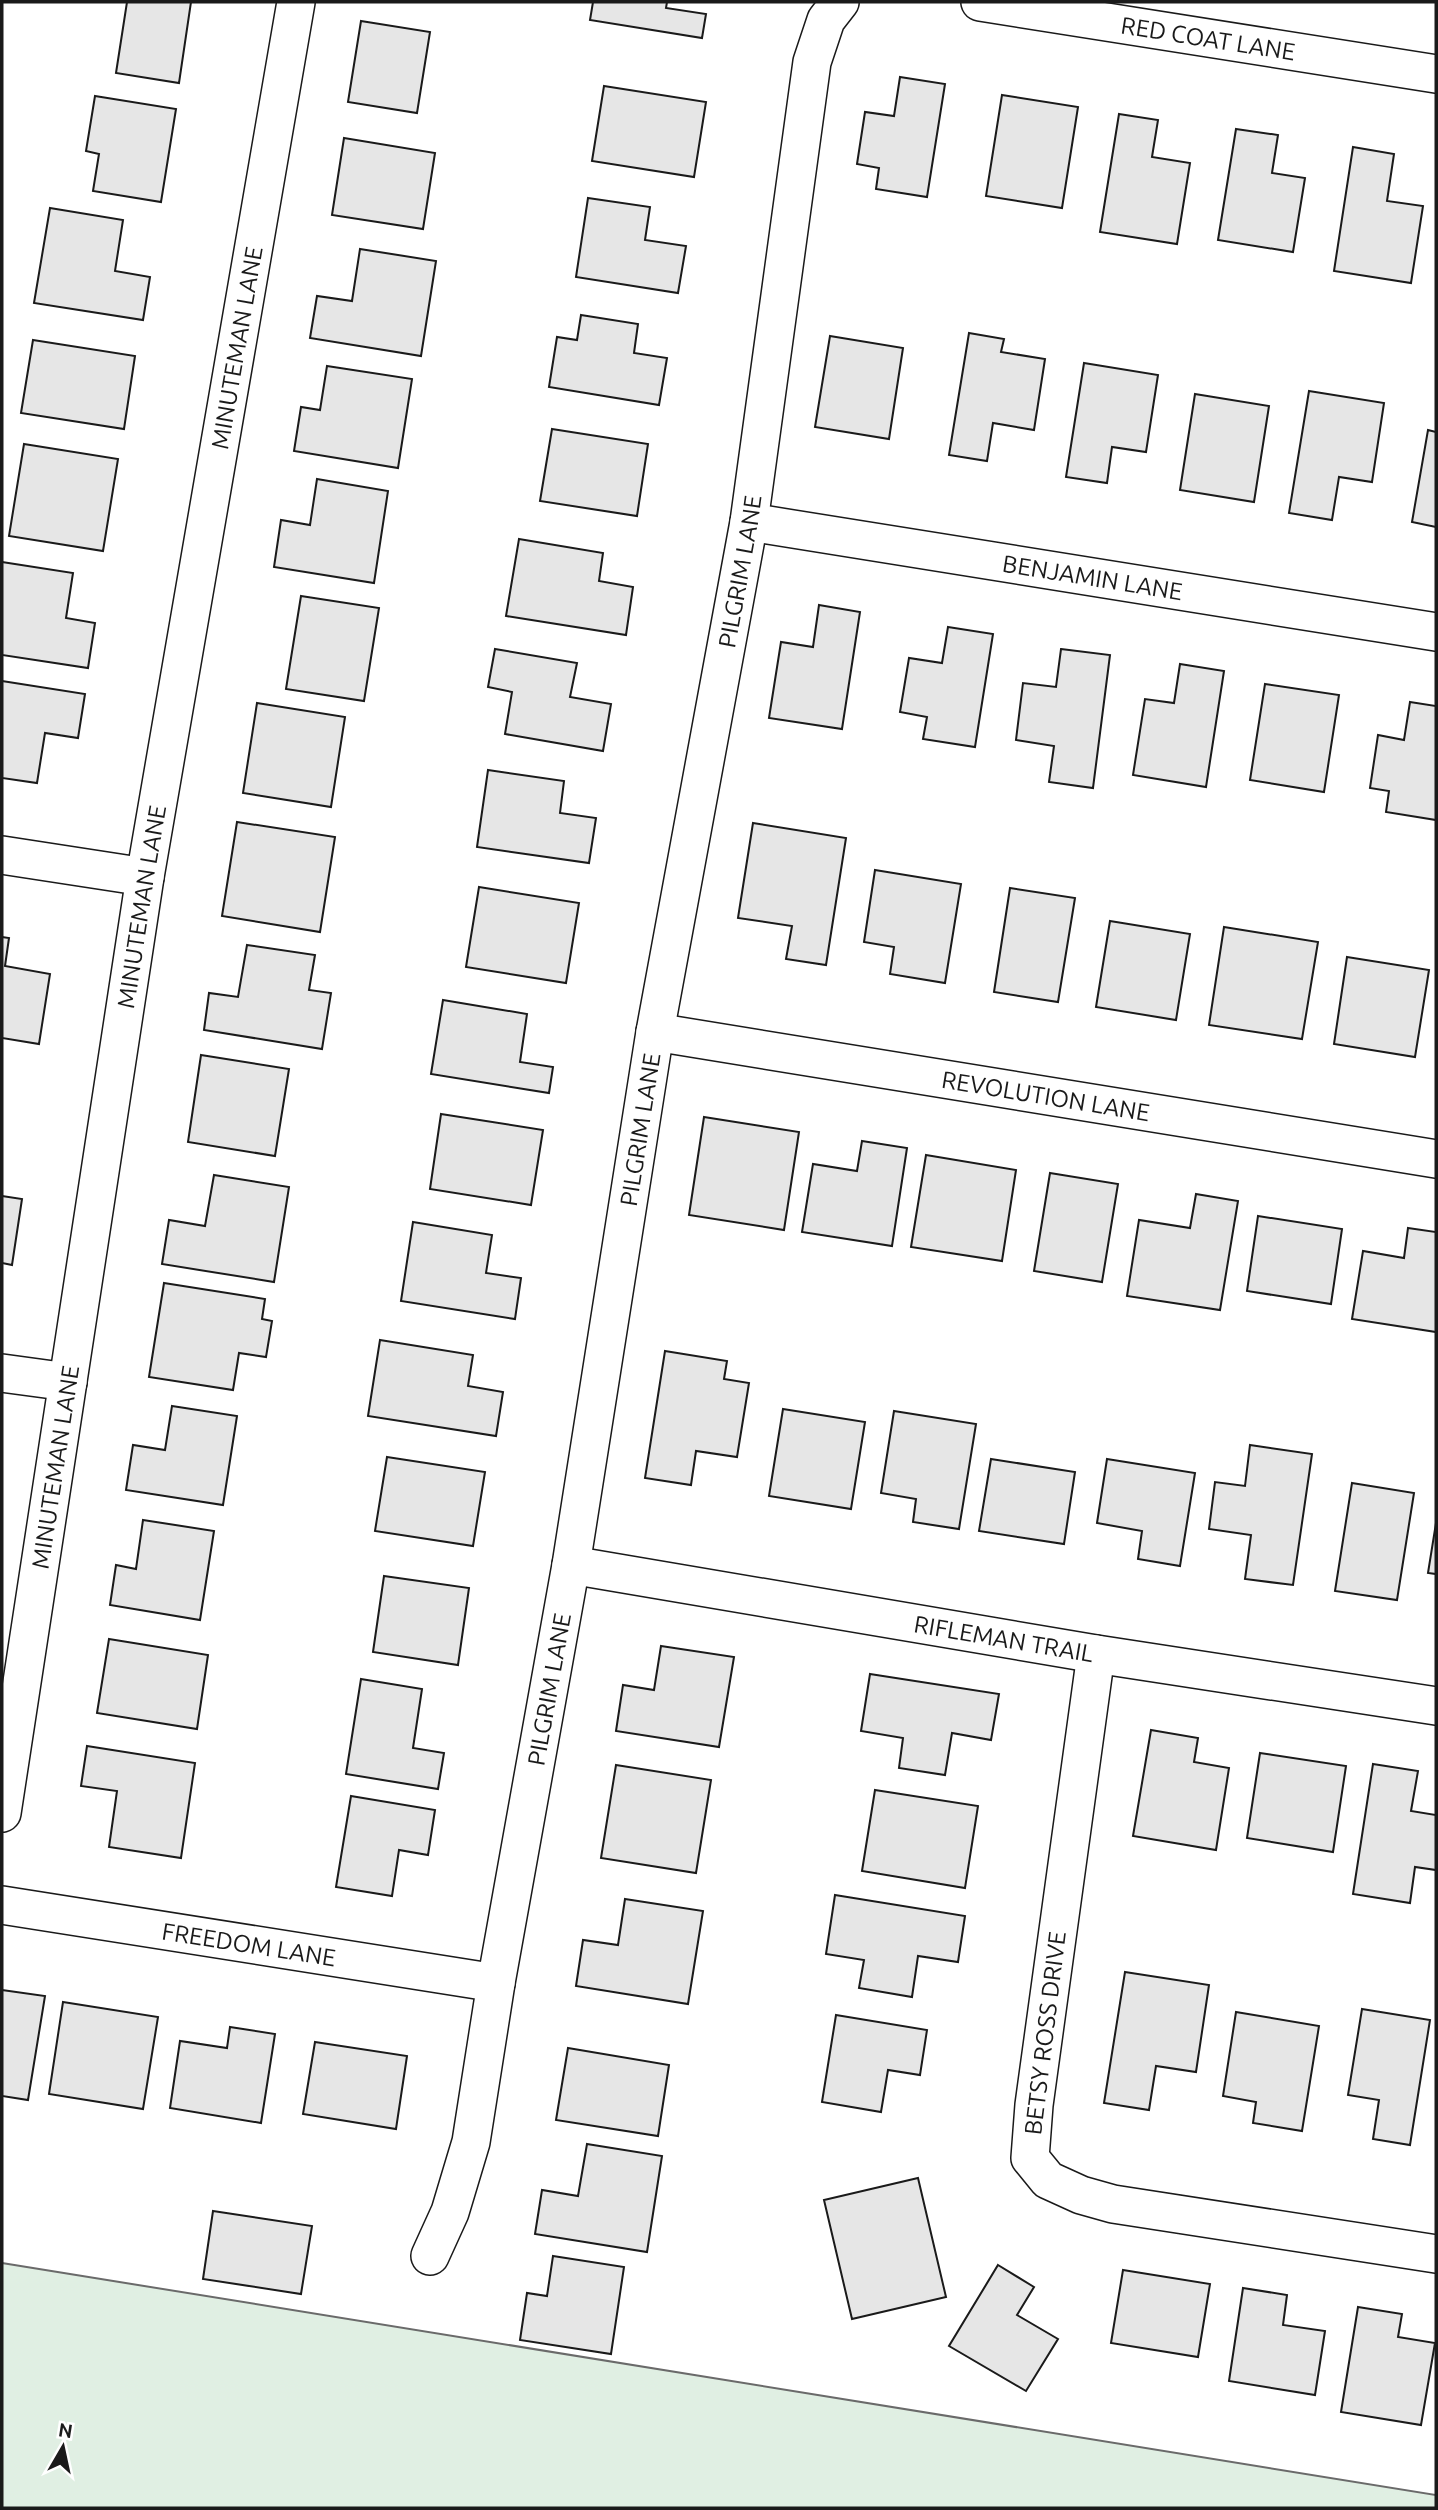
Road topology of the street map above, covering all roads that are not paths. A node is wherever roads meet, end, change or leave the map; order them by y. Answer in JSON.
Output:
{"nodes":[{"id":1,"x":296,"y":2,"type":"edge"},
{"id":2,"x":841,"y":2,"type":"edge"},
{"id":3,"x":980,"y":2,"type":"edge"},
{"id":4,"x":1436,"y":74,"type":"edge"},
{"id":5,"x":749,"y":522,"type":"junction"},
{"id":6,"x":1436,"y":632,"type":"edge"},
{"id":7,"x":2,"y":855,"type":"edge"},
{"id":8,"x":145,"y":877,"type":"junction"},
{"id":9,"x":655,"y":1032,"type":"junction"},
{"id":10,"x":1436,"y":1159,"type":"edge"},
{"id":11,"x":2,"y":1373,"type":"edge"},
{"id":12,"x":68,"y":1382,"type":"junction"},
{"id":13,"x":572,"y":1565,"type":"junction"},
{"id":14,"x":1096,"y":1654,"type":"junction"},
{"id":15,"x":1436,"y":1706,"type":"edge"},
{"id":16,"x":2,"y":1813,"type":"edge"},
{"id":17,"x":2,"y":1905,"type":"edge"},
{"id":18,"x":496,"y":1983,"type":"junction"},
{"id":19,"x":1436,"y":2254,"type":"edge"},
{"id":20,"x":430,"y":2256,"type":"dead end"}],
"edges":[{"from":1,"to":8,"type":"street","name":"MINUTEMAN LANE"},
{"from":2,"to":5,"type":"street","name":"PILGRIM LANE"},
{"from":3,"to":4,"type":"street","name":"RED COAT LANE"},
{"from":5,"to":6,"type":"street","name":"BENJAMIN LANE"},
{"from":5,"to":9,"type":"street","name":"PILGRIM LANE"},
{"from":7,"to":8,"type":"street"},
{"from":8,"to":12,"type":"street","name":"MINUTEMAN LANE"},
{"from":9,"to":10,"type":"street","name":"REVOLUTION LANE"},
{"from":9,"to":13,"type":"street","name":"PILGRIM LANE"},
{"from":11,"to":12,"type":"street"},
{"from":12,"to":16,"type":"street","name":"MINUTEMAN LANE"},
{"from":13,"to":14,"type":"street","name":"RIFLEMAN TRAIL"},
{"from":13,"to":18,"type":"street","name":"PILGRIM LANE"},
{"from":14,"to":15,"type":"street","name":"RIFLEMAN TRAIL"},
{"from":14,"to":19,"type":"street","name":"BETSY ROSS DRIVE"},
{"from":17,"to":18,"type":"street","name":"FREEDOM LANE"},
{"from":18,"to":20,"type":"street","name":"PILGRIM LANE"}]}
